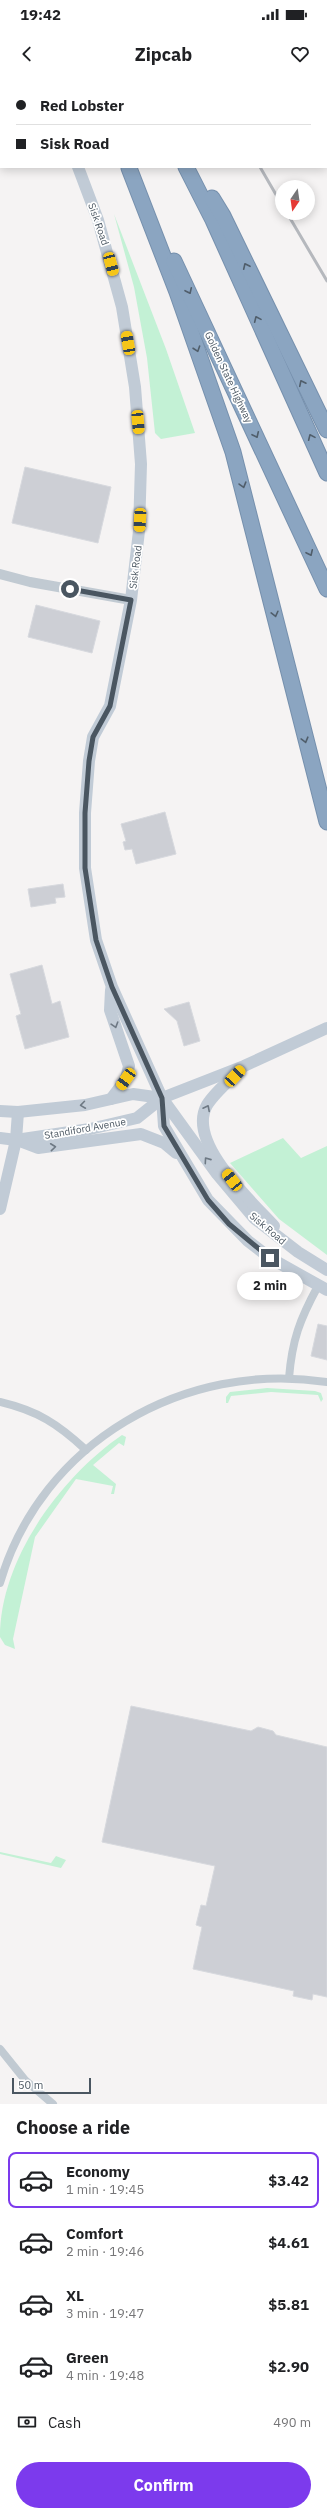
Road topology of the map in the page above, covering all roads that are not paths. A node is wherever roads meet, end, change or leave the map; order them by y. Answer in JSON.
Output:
{"nodes":[{"id":1,"x":78,"y":168,"type":"edge"},
{"id":2,"x":129,"y":168,"type":"edge"},
{"id":3,"x":187,"y":168,"type":"edge"},
{"id":4,"x":194,"y":168,"type":"edge"},
{"id":5,"x":327,"y":430,"type":"edge"},
{"id":6,"x":327,"y":472,"type":"edge"},
{"id":7,"x":0,"y":574,"type":"edge"},
{"id":8,"x":327,"y":588,"type":"edge"},
{"id":9,"x":131,"y":600,"type":"junction"},
{"id":10,"x":327,"y":822,"type":"edge"},
{"id":11,"x":112,"y":987,"type":"junction"},
{"id":12,"x":327,"y":1028,"type":"edge"},
{"id":13,"x":244,"y":1066,"type":"junction"},
{"id":14,"x":162,"y":1098,"type":"junction"},
{"id":15,"x":112,"y":1099,"type":"junction"},
{"id":16,"x":0,"y":1110,"type":"edge"},
{"id":17,"x":18,"y":1112,"type":"junction"},
{"id":18,"x":0,"y":1138,"type":"edge"},
{"id":19,"x":16,"y":1140,"type":"junction"},
{"id":20,"x":184,"y":1160,"type":"junction"},
{"id":21,"x":2,"y":1192,"type":"edge"},
{"id":22,"x":0,"y":1209,"type":"edge"},
{"id":23,"x":298,"y":1252,"type":"junction"},
{"id":24,"x":327,"y":1270,"type":"edge"},
{"id":25,"x":323,"y":1288,"type":"edge"},
{"id":26,"x":289,"y":1378,"type":"junction"},
{"id":27,"x":327,"y":1382,"type":"edge"},
{"id":28,"x":0,"y":1402,"type":"edge"},
{"id":29,"x":86,"y":1450,"type":"junction"},
{"id":30,"x":0,"y":1583,"type":"edge"},
{"id":31,"x":0,"y":2048,"type":"edge"},
{"id":32,"x":52,"y":2104,"type":"edge"}],
"edges":[{"from":1,"to":9,"type":"main road","name":"Sisk Road"},
{"from":2,"to":8,"type":"highway","name":"Golden State Highway","one_way":true},
{"from":2,"to":10,"type":"highway","one_way":true},
{"from":6,"to":3,"type":"highway","one_way":true},
{"from":5,"to":4,"type":"highway","one_way":true},
{"from":7,"to":9,"type":"street"},
{"from":9,"to":11,"type":"main road","name":"Sisk Road"},
{"from":11,"to":14,"type":"main road","name":"Sisk Road"},
{"from":11,"to":15,"type":"main road","one_way":true},
{"from":12,"to":13,"type":"main road","name":"Standiford Avenue"},
{"from":13,"to":14,"type":"main road","name":"Standiford Avenue"},
{"from":23,"to":13,"type":"main road","one_way":true},
{"from":14,"to":15,"type":"main road","name":"Standiford Avenue"},
{"from":14,"to":19,"type":"main road","name":"Standiford Avenue"},
{"from":14,"to":20,"type":"main road","name":"Sisk Road"},
{"from":23,"to":14,"type":"main road","name":"Sisk Road","one_way":true},
{"from":15,"to":17,"type":"main road","name":"Standiford Avenue","one_way":true},
{"from":16,"to":17,"type":"main road","name":"Standiford Avenue"},
{"from":17,"to":19,"type":"main road"},
{"from":18,"to":19,"type":"main road","name":"Standiford Avenue"},
{"from":19,"to":20,"type":"main road","one_way":true},
{"from":19,"to":21,"type":"main road"},
{"from":20,"to":25,"type":"main road","name":"Sisk Road"},
{"from":21,"to":22,"type":"main road"},
{"from":23,"to":24,"type":"main road","name":"Sisk Road"},
{"from":25,"to":26,"type":"street"},
{"from":26,"to":27,"type":"street"},
{"from":26,"to":29,"type":"street"},
{"from":28,"to":29,"type":"street"},
{"from":29,"to":30,"type":"street"},
{"from":31,"to":32,"type":"street"}]}
